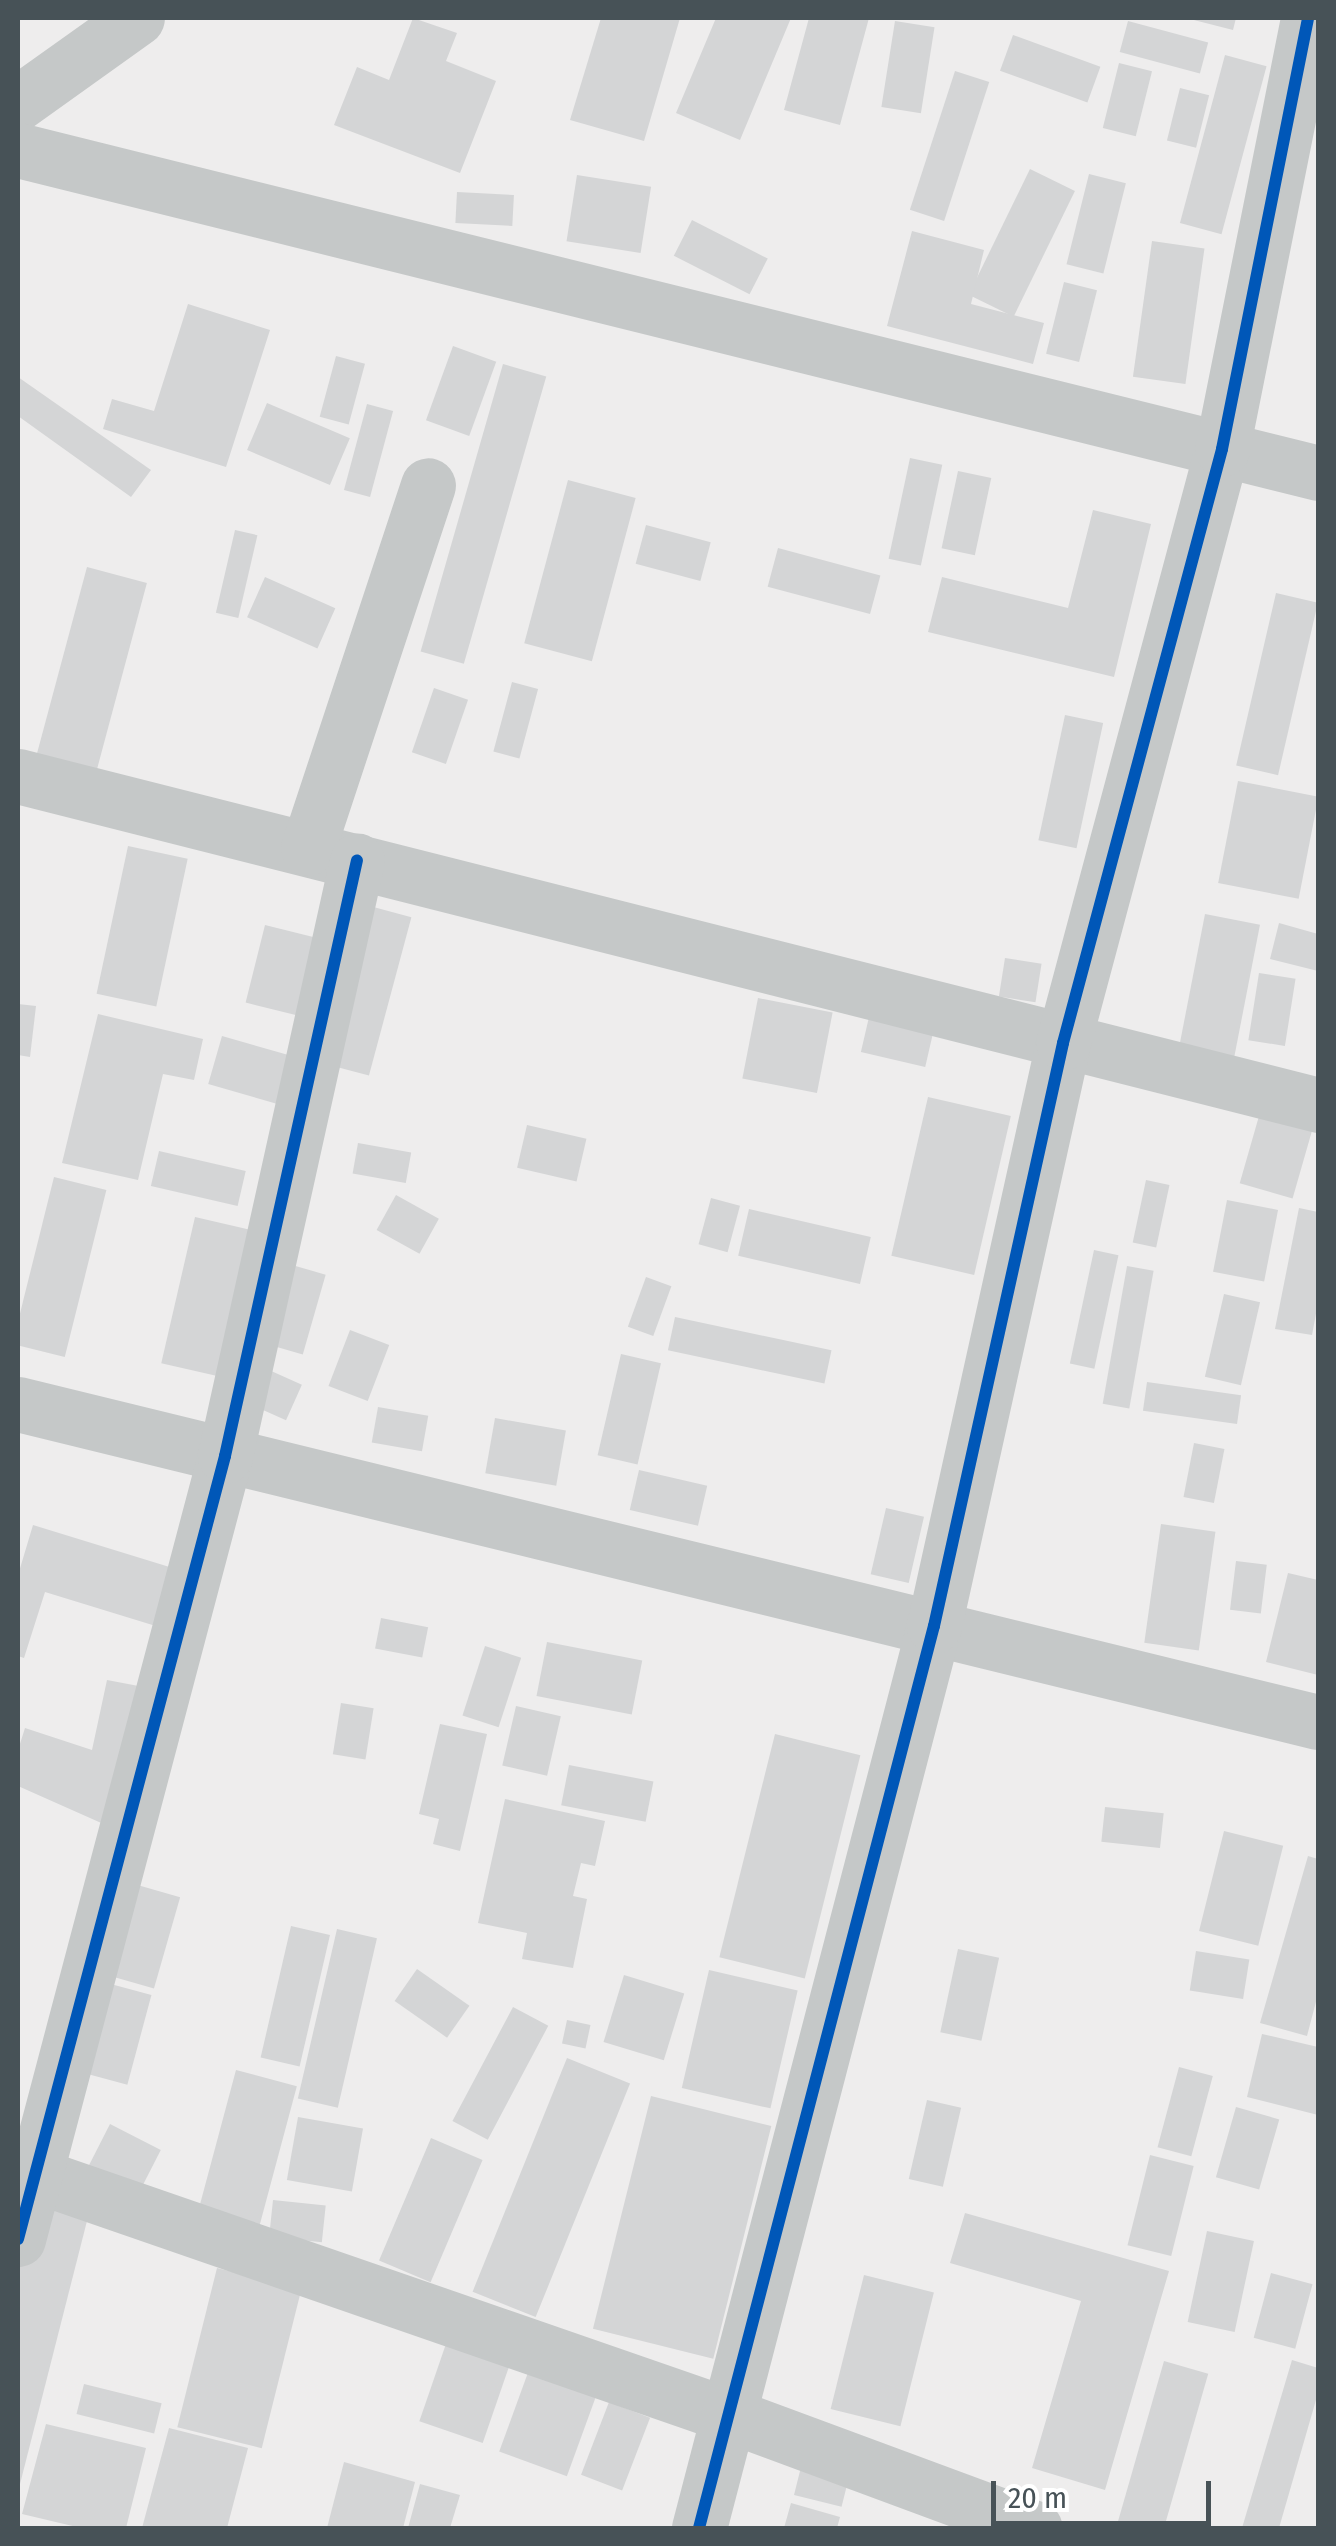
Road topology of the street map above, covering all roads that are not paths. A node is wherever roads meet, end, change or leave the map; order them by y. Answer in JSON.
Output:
{"nodes":[{"id":1,"x":136,"y":18,"type":"edge"},
{"id":2,"x":1308,"y":18,"type":"edge"},
{"id":3,"x":18,"y":103,"type":"edge"},
{"id":4,"x":18,"y":150,"type":"edge"},
{"id":5,"x":1222,"y":449,"type":"junction"},
{"id":6,"x":1318,"y":473,"type":"edge"},
{"id":7,"x":428,"y":485,"type":"dead end"},
{"id":8,"x":18,"y":776,"type":"edge"},
{"id":9,"x":332,"y":854,"type":"junction"},
{"id":10,"x":1063,"y":1044,"type":"junction"},
{"id":11,"x":1318,"y":1105,"type":"edge"},
{"id":12,"x":18,"y":1404,"type":"edge"},
{"id":13,"x":224,"y":1456,"type":"junction"},
{"id":14,"x":934,"y":1626,"type":"junction"},
{"id":15,"x":1318,"y":1722,"type":"edge"},
{"id":16,"x":26,"y":2172,"type":"edge"},
{"id":17,"x":18,"y":2239,"type":"edge"},
{"id":18,"x":729,"y":2415,"type":"junction"},
{"id":19,"x":700,"y":2528,"type":"edge"},
{"id":20,"x":1035,"y":2528,"type":"edge"}],
"edges":[{"from":1,"to":3,"type":"street"},
{"from":2,"to":5,"type":"street"},
{"from":4,"to":5,"type":"street"},
{"from":5,"to":6,"type":"street"},
{"from":5,"to":10,"type":"street"},
{"from":7,"to":9,"type":"street"},
{"from":8,"to":9,"type":"street"},
{"from":9,"to":10,"type":"street"},
{"from":9,"to":13,"type":"street"},
{"from":10,"to":11,"type":"street"},
{"from":10,"to":14,"type":"street"},
{"from":12,"to":13,"type":"street"},
{"from":13,"to":14,"type":"street"},
{"from":13,"to":16,"type":"street"},
{"from":14,"to":15,"type":"street"},
{"from":14,"to":18,"type":"street"},
{"from":16,"to":17,"type":"street"},
{"from":16,"to":18,"type":"street"},
{"from":18,"to":19,"type":"street"},
{"from":18,"to":20,"type":"street"}]}
